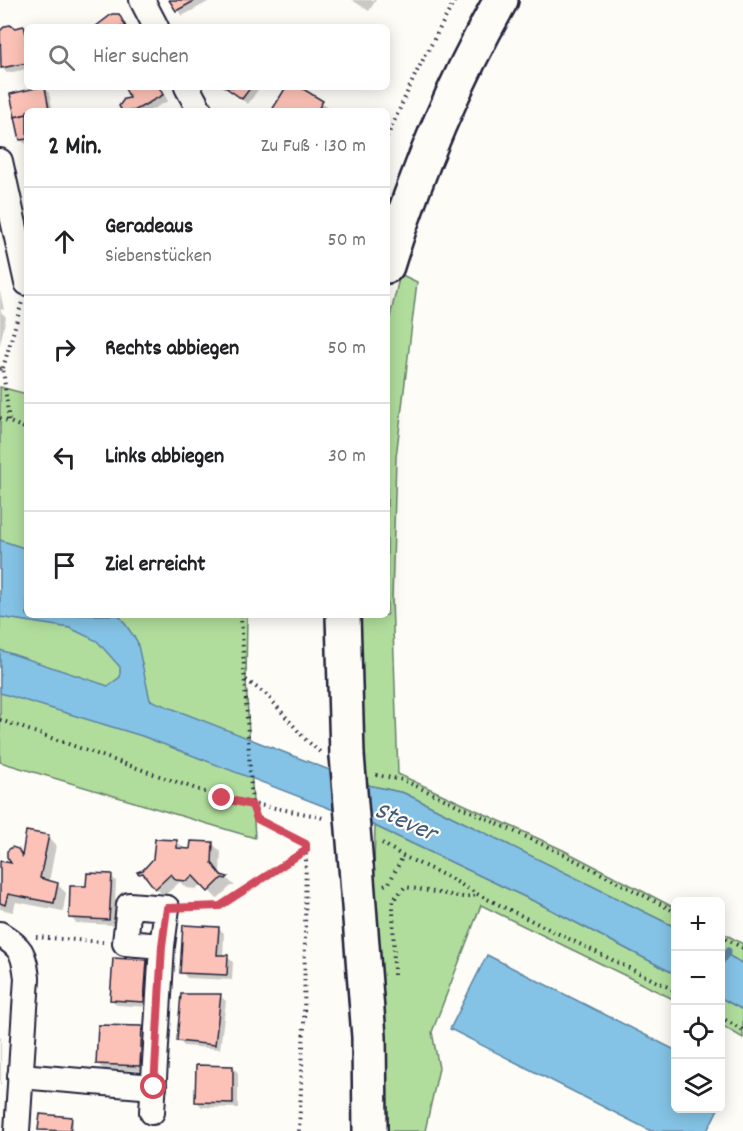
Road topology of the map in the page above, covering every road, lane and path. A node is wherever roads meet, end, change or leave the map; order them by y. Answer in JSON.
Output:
{"nodes":[{"id":1,"x":142,"y":0,"type":"edge"},
{"id":2,"x":454,"y":0,"type":"edge"},
{"id":3,"x":501,"y":0,"type":"edge"},
{"id":4,"x":154,"y":24,"type":"edge"},
{"id":5,"x":189,"y":90,"type":"edge"},
{"id":6,"x":198,"y":108,"type":"edge"},
{"id":7,"x":390,"y":130,"type":"edge"},
{"id":8,"x":0,"y":160,"type":"edge"},
{"id":9,"x":390,"y":256,"type":"edge"},
{"id":10,"x":24,"y":280,"type":"edge"},
{"id":11,"x":24,"y":296,"type":"edge"},
{"id":12,"x":2,"y":368,"type":"edge"},
{"id":13,"x":0,"y":418,"type":"edge"},
{"id":14,"x":9,"y":422,"type":"junction"},
{"id":15,"x":24,"y":428,"type":"edge"},
{"id":16,"x":241,"y":618,"type":"edge"},
{"id":17,"x":343,"y":618,"type":"edge"},
{"id":18,"x":246,"y":680,"type":"junction"},
{"id":19,"x":0,"y":720,"type":"edge"},
{"id":20,"x":304,"y":739,"type":"dead end"},
{"id":21,"x":373,"y":775,"type":"dead end"},
{"id":22,"x":252,"y":805,"type":"junction"},
{"id":23,"x":328,"y":821,"type":"dead end"},
{"id":24,"x":306,"y":850,"type":"junction"},
{"id":25,"x":403,"y":856,"type":"junction"},
{"id":26,"x":368,"y":864,"type":"junction"},
{"id":27,"x":478,"y":894,"type":"junction"},
{"id":28,"x":167,"y":908,"type":"junction"},
{"id":29,"x":671,"y":910,"type":"edge"},
{"id":30,"x":7,"y":938,"type":"edge"},
{"id":31,"x":725,"y":939,"type":"edge"},
{"id":32,"x":125,"y":943,"type":"junction"},
{"id":33,"x":162,"y":946,"type":"junction"},
{"id":34,"x":743,"y":948,"type":"edge"},
{"id":35,"x":393,"y":977,"type":"dead end"},
{"id":36,"x":671,"y":989,"type":"edge"},
{"id":37,"x":725,"y":1020,"type":"edge"},
{"id":38,"x":743,"y":1030,"type":"edge"},
{"id":39,"x":20,"y":1076,"type":"junction"},
{"id":40,"x":154,"y":1087,"type":"junction"},
{"id":41,"x":152,"y":1112,"type":"dead end"},
{"id":42,"x":17,"y":1131,"type":"edge"},
{"id":43,"x":299,"y":1131,"type":"edge"},
{"id":44,"x":370,"y":1131,"type":"edge"}],
"edges":[{"from":1,"to":4,"type":"street"},
{"from":2,"to":7,"type":"path"},
{"from":3,"to":9,"type":"main road"},
{"from":5,"to":6,"type":"street"},
{"from":8,"to":10,"type":"street"},
{"from":11,"to":12,"type":"path"},
{"from":12,"to":14,"type":"path"},
{"from":13,"to":14,"type":"path"},
{"from":14,"to":15,"type":"path"},
{"from":16,"to":18,"type":"path"},
{"from":17,"to":26,"type":"main road","bridge":true},
{"from":18,"to":20,"type":"path"},
{"from":18,"to":22,"type":"path"},
{"from":19,"to":22,"type":"path"},
{"from":21,"to":29,"type":"path"},
{"from":22,"to":23,"type":"path"},
{"from":22,"to":24,"type":"path"},
{"from":24,"to":28,"type":"path"},
{"from":24,"to":43,"type":"path"},
{"from":25,"to":26,"type":"path"},
{"from":25,"to":26,"type":"path"},
{"from":25,"to":27,"type":"path"},
{"from":26,"to":44,"type":"main road"},
{"from":27,"to":35,"type":"path"},
{"from":27,"to":36,"type":"path"},
{"from":28,"to":32,"type":"street"},
{"from":28,"to":33,"type":"street"},
{"from":30,"to":32,"type":"path"},
{"from":30,"to":39,"type":"street"},
{"from":31,"to":34,"type":"path"},
{"from":32,"to":33,"type":"street"},
{"from":33,"to":40,"type":"street"},
{"from":37,"to":38,"type":"path"},
{"from":39,"to":40,"type":"street"},
{"from":39,"to":42,"type":"street"},
{"from":40,"to":41,"type":"street"}]}
